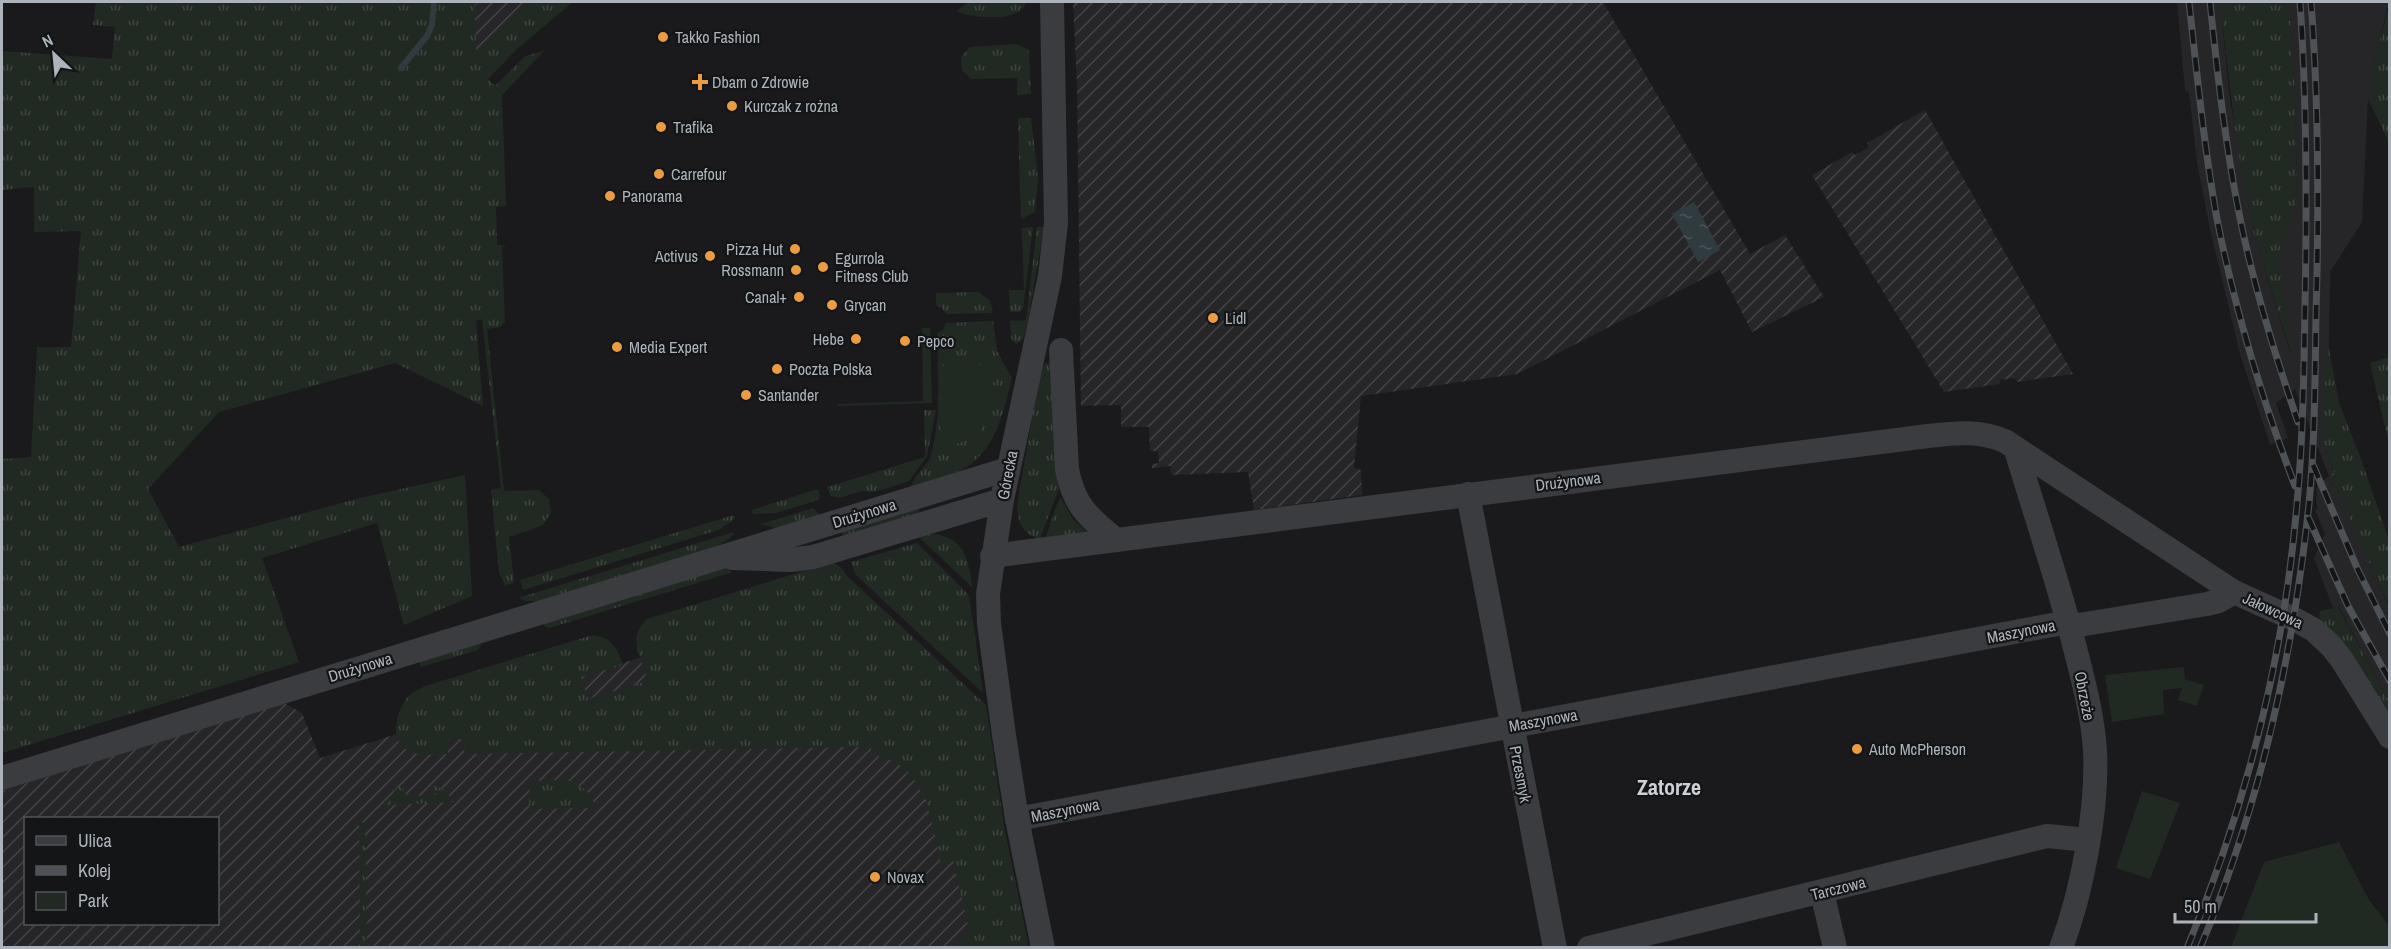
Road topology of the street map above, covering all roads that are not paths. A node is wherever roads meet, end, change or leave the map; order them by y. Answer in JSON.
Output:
{"nodes":[{"id":1,"x":1052,"y":2,"type":"edge"},
{"id":2,"x":1061,"y":350,"type":"dead end"},
{"id":3,"x":2016,"y":450,"type":"junction"},
{"id":4,"x":1008,"y":469,"type":"junction"},
{"id":5,"x":1468,"y":494,"type":"junction"},
{"id":6,"x":1002,"y":500,"type":"junction"},
{"id":7,"x":1116,"y":540,"type":"junction"},
{"id":8,"x":719,"y":556,"type":"junction"},
{"id":9,"x":992,"y":556,"type":"junction"},
{"id":10,"x":2234,"y":592,"type":"junction"},
{"id":11,"x":2068,"y":622,"type":"junction"},
{"id":12,"x":1512,"y":725,"type":"junction"},
{"id":13,"x":2390,"y":737,"type":"edge"},
{"id":14,"x":2,"y":777,"type":"edge"},
{"id":15,"x":1017,"y":819,"type":"junction"},
{"id":16,"x":2088,"y":840,"type":"junction"},
{"id":17,"x":1822,"y":892,"type":"junction"},
{"id":18,"x":1043,"y":948,"type":"edge"},
{"id":19,"x":1555,"y":948,"type":"edge"},
{"id":20,"x":1589,"y":948,"type":"edge"},
{"id":21,"x":1835,"y":948,"type":"edge"},
{"id":22,"x":2061,"y":948,"type":"edge"}],
"edges":[{"from":1,"to":4,"type":"street","name":"Górecka"},
{"from":2,"to":7,"type":"street"},
{"from":3,"to":5,"type":"street","name":"Drużynowa"},
{"from":3,"to":10,"type":"street","name":"Drużynowa"},
{"from":3,"to":11,"type":"street","name":"Obrzeże"},
{"from":4,"to":6,"type":"street","name":"Górecka"},
{"from":4,"to":8,"type":"street","name":"Drużynowa"},
{"from":5,"to":7,"type":"street","name":"Drużynowa"},
{"from":5,"to":12,"type":"street","name":"Przesmyk"},
{"from":6,"to":8,"type":"street","name":"Drużynowa"},
{"from":6,"to":9,"type":"street","name":"Górecka"},
{"from":7,"to":9,"type":"street","name":"Drużynowa"},
{"from":8,"to":14,"type":"street","name":"Drużynowa"},
{"from":9,"to":15,"type":"street","name":"Górecka"},
{"from":10,"to":11,"type":"street","name":"Jałowcowa"},
{"from":10,"to":13,"type":"street","name":"Jałowcowa"},
{"from":11,"to":12,"type":"street","name":"Maszynowa"},
{"from":11,"to":16,"type":"street","name":"Obrzeże"},
{"from":12,"to":15,"type":"street","name":"Maszynowa"},
{"from":12,"to":19,"type":"street","name":"Przesmyk"},
{"from":15,"to":18,"type":"street","name":"Górecka"},
{"from":16,"to":17,"type":"street","name":"Tarczowa"},
{"from":16,"to":22,"type":"street","name":"Obrzeże"},
{"from":17,"to":20,"type":"street","name":"Tarczowa"},
{"from":17,"to":21,"type":"street"}]}
